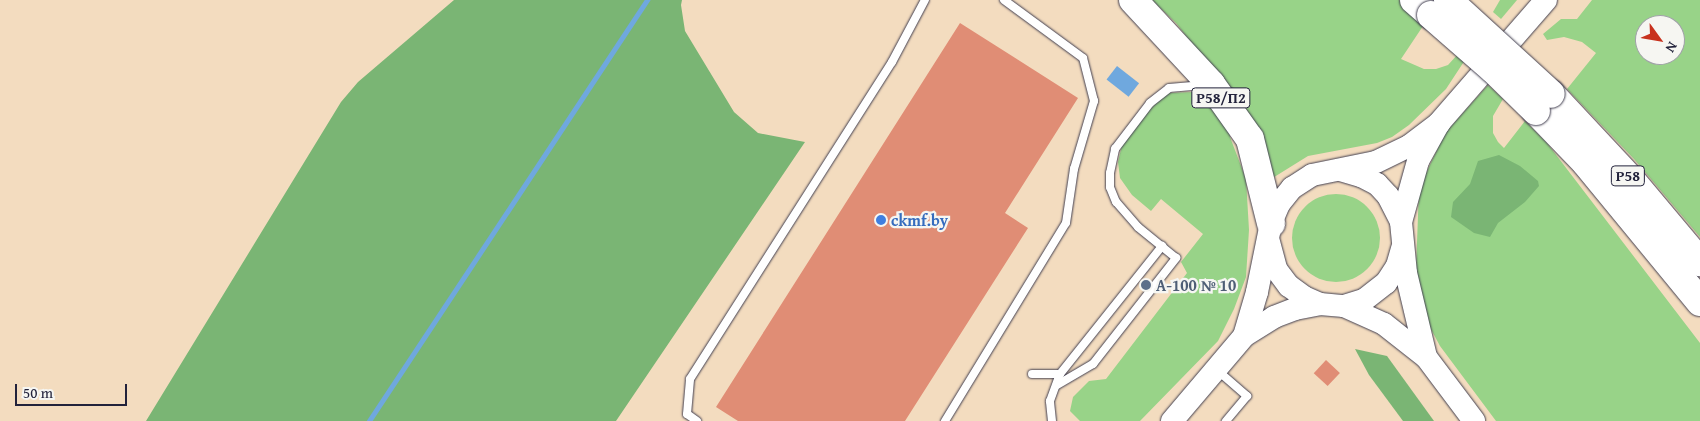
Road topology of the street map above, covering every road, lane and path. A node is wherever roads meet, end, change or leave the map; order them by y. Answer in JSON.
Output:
{"nodes":[{"id":1,"x":925,"y":0,"type":"edge"},
{"id":2,"x":1004,"y":0,"type":"edge"},
{"id":3,"x":1133,"y":0,"type":"edge"},
{"id":4,"x":1546,"y":0,"type":"edge"},
{"id":5,"x":1431,"y":5,"type":"edge"},
{"id":6,"x":1211,"y":84,"type":"junction"},
{"id":7,"x":1544,"y":103,"type":"junction"},
{"id":8,"x":1439,"y":123,"type":"junction"},
{"id":9,"x":1339,"y":170,"type":"junction"},
{"id":10,"x":1270,"y":232,"type":"junction"},
{"id":11,"x":1402,"y":233,"type":"junction"},
{"id":12,"x":1162,"y":246,"type":"junction"},
{"id":13,"x":1700,"y":262,"type":"edge"},
{"id":14,"x":1700,"y":302,"type":"edge"},
{"id":15,"x":1320,"y":304,"type":"junction"},
{"id":16,"x":1344,"y":306,"type":"junction"},
{"id":17,"x":1244,"y":336,"type":"junction"},
{"id":18,"x":1426,"y":357,"type":"junction"},
{"id":19,"x":1216,"y":369,"type":"junction"},
{"id":20,"x":1032,"y":374,"type":"dead end"},
{"id":21,"x":1060,"y":374,"type":"junction"},
{"id":22,"x":1057,"y":385,"type":"junction"},
{"id":23,"x":697,"y":421,"type":"edge"},
{"id":24,"x":946,"y":421,"type":"edge"},
{"id":25,"x":1052,"y":421,"type":"edge"},
{"id":26,"x":1172,"y":421,"type":"edge"},
{"id":27,"x":1226,"y":421,"type":"edge"},
{"id":28,"x":1474,"y":421,"type":"edge"}],
"edges":[{"from":1,"to":23,"type":"lane"},
{"from":2,"to":24,"type":"lane"},
{"from":3,"to":6,"type":"highway","number":"Р58/П2"},
{"from":4,"to":8,"type":"main road"},
{"from":5,"to":7,"type":"highway","number":"Р58","bridge":true},
{"from":6,"to":10,"type":"highway","number":"Р58/П2"},
{"from":6,"to":12,"type":"lane"},
{"from":7,"to":13,"type":"highway","number":"Р58"},
{"from":7,"to":14,"type":"highway","number":"Р58"},
{"from":8,"to":9,"type":"main road"},
{"from":8,"to":11,"type":"main road"},
{"from":9,"to":10,"type":"main road","number":"Р58/П2"},
{"from":9,"to":11,"type":"main road","number":"Р58/П2"},
{"from":10,"to":15,"type":"main road","number":"Р58/П2"},
{"from":10,"to":17,"type":"main road"},
{"from":11,"to":16,"type":"main road","number":"Р58/П2"},
{"from":11,"to":18,"type":"main road","number":"Р58/П2"},
{"from":12,"to":21,"type":"lane"},
{"from":12,"to":22,"type":"lane"},
{"from":15,"to":16,"type":"main road","number":"Р58/П2"},
{"from":15,"to":17,"type":"main road"},
{"from":16,"to":18,"type":"main road","number":"Р58/П2"},
{"from":17,"to":19,"type":"main road"},
{"from":18,"to":28,"type":"main road","number":"Р58/П2"},
{"from":19,"to":26,"type":"main road"},
{"from":19,"to":27,"type":"lane"},
{"from":20,"to":21,"type":"lane"},
{"from":21,"to":22,"type":"lane"},
{"from":22,"to":25,"type":"lane"}]}
